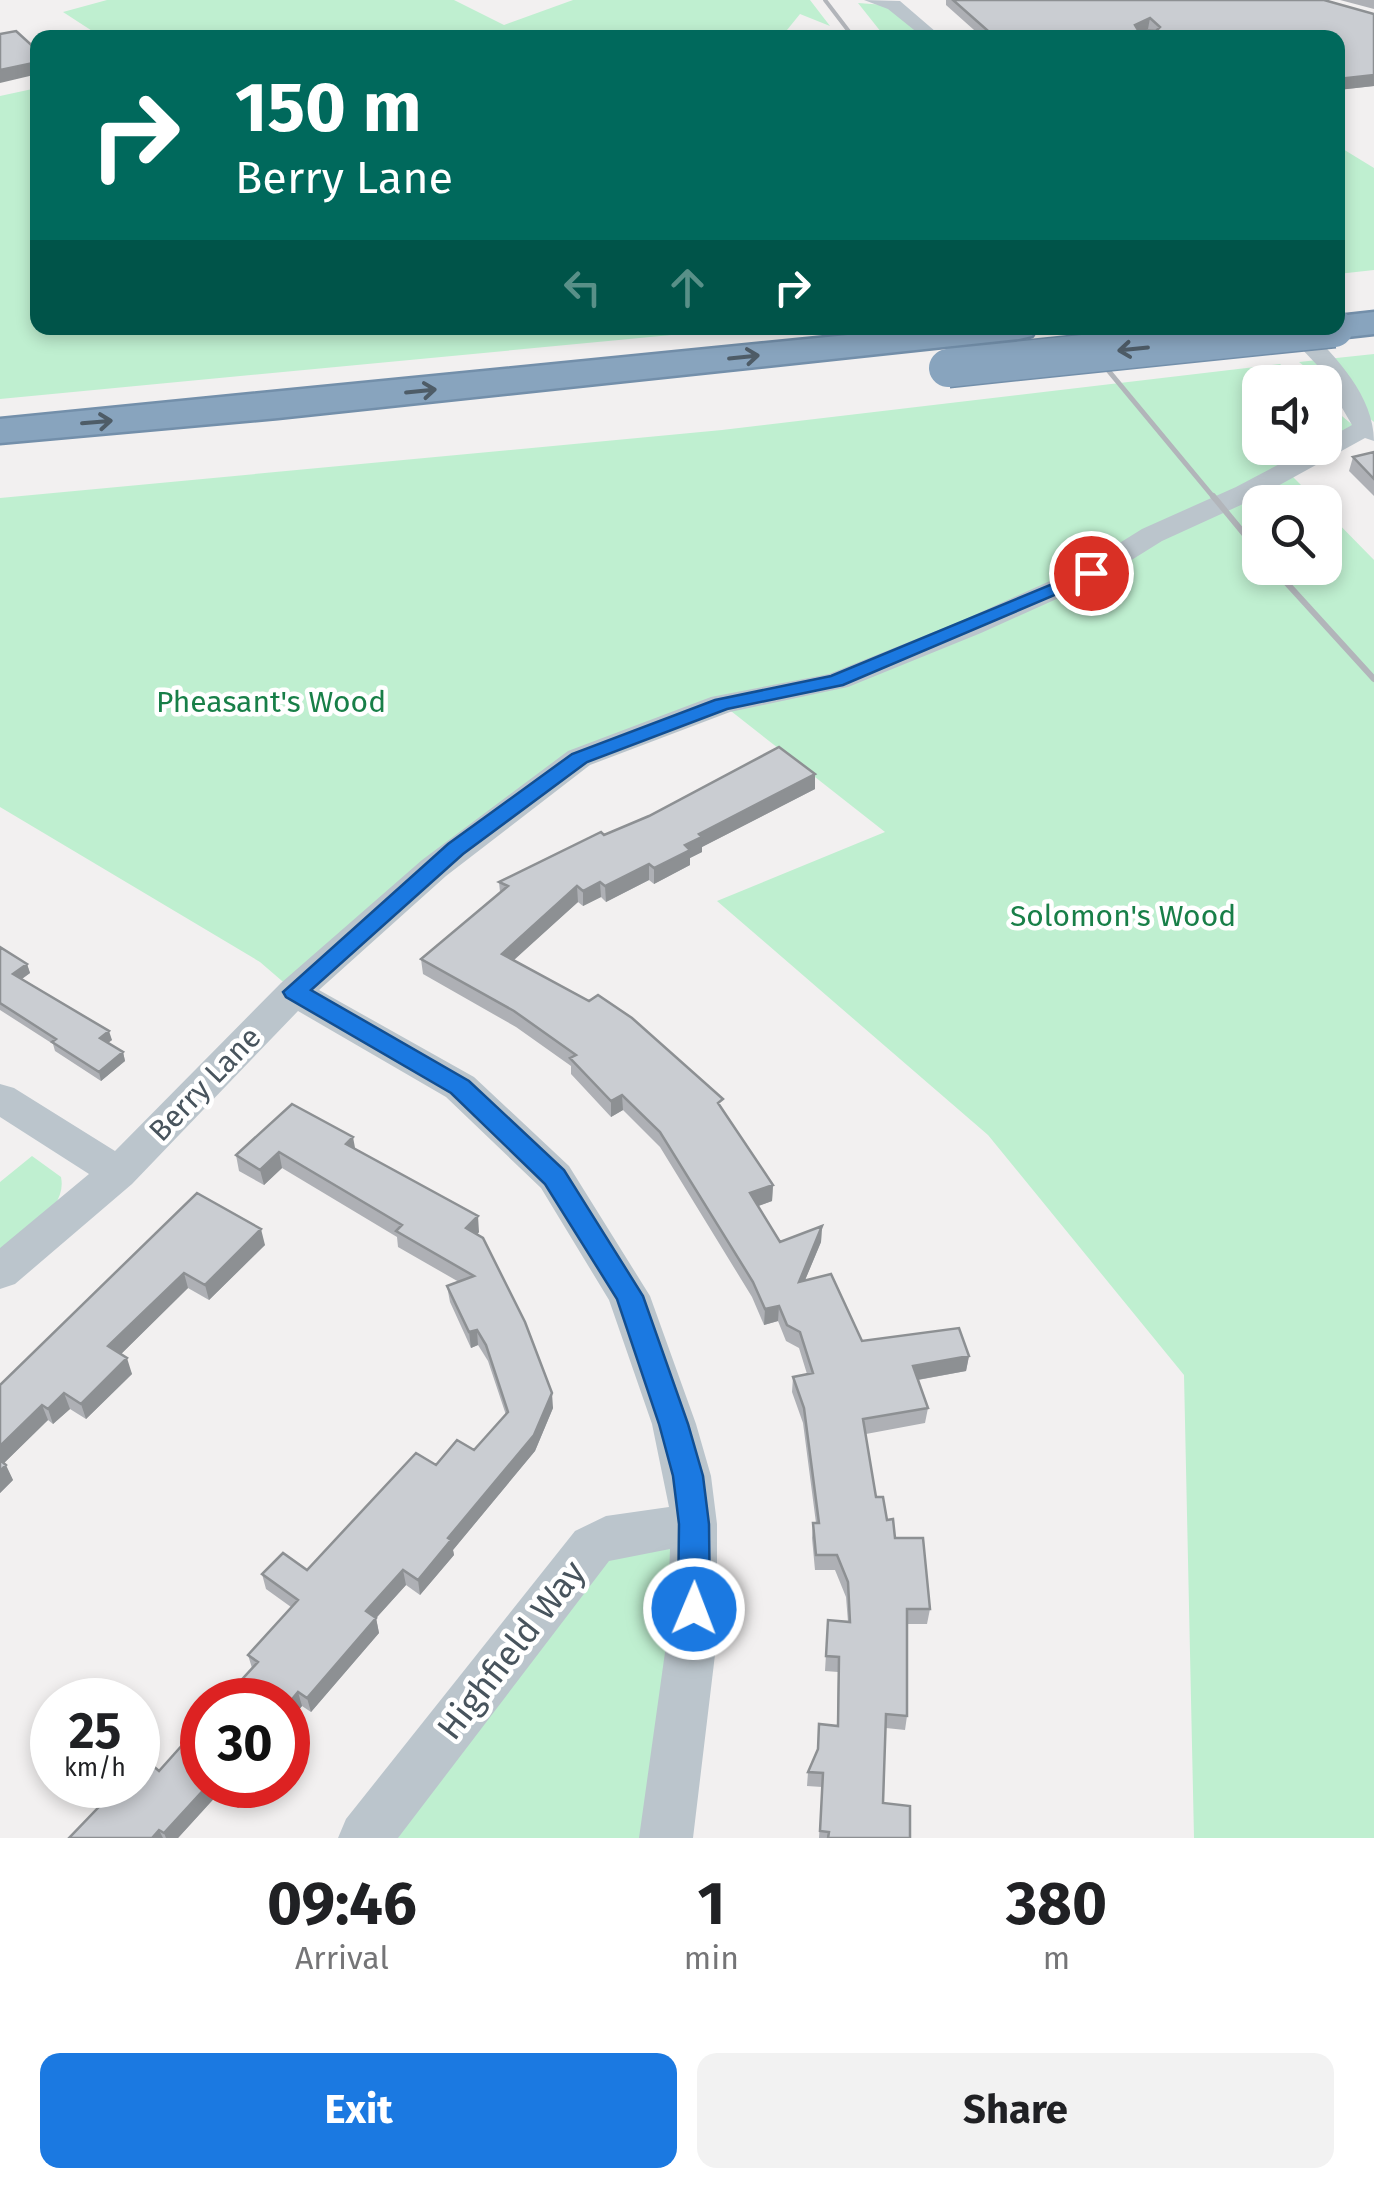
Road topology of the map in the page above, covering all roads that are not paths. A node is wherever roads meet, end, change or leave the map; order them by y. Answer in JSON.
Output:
{"nodes":[{"id":1,"x":872,"y":0,"type":"edge"},
{"id":2,"x":901,"y":2,"type":"edge"},
{"id":3,"x":927,"y":30,"type":"edge"},
{"id":4,"x":1374,"y":291,"type":"edge"},
{"id":5,"x":1345,"y":293,"type":"edge"},
{"id":6,"x":1374,"y":323,"type":"edge"},
{"id":7,"x":1345,"y":326,"type":"edge"},
{"id":8,"x":996,"y":335,"type":"edge"},
{"id":9,"x":1213,"y":335,"type":"edge"},
{"id":10,"x":1300,"y":335,"type":"edge"},
{"id":11,"x":937,"y":353,"type":"junction"},
{"id":12,"x":1370,"y":430,"type":"edge"},
{"id":13,"x":0,"y":431,"type":"edge"},
{"id":14,"x":0,"y":463,"type":"edge"},
{"id":15,"x":294,"y":992,"type":"junction"},
{"id":16,"x":0,"y":1098,"type":"edge"},
{"id":17,"x":118,"y":1173,"type":"junction"},
{"id":18,"x":0,"y":1272,"type":"edge"},
{"id":19,"x":694,"y":1524,"type":"junction"},
{"id":20,"x":365,"y":1838,"type":"edge"},
{"id":21,"x":666,"y":1838,"type":"edge"}],
"edges":[{"from":1,"to":2,"type":"street"},
{"from":2,"to":3,"type":"street"},
{"from":4,"to":5,"type":"highway"},
{"from":6,"to":7,"type":"highway"},
{"from":8,"to":11,"type":"highway"},
{"from":9,"to":11,"type":"highway","one_way":true,"bridge":true},
{"from":10,"to":12,"type":"street","name":"Berry Lane"},
{"from":13,"to":11,"type":"highway","one_way":true},
{"from":11,"to":14,"type":"highway"},
{"from":12,"to":15,"type":"street","name":"Berry Lane"},
{"from":15,"to":17,"type":"street","name":"Berry Lane"},
{"from":15,"to":19,"type":"street"},
{"from":16,"to":17,"type":"street"},
{"from":17,"to":18,"type":"street","name":"Berry Lane"},
{"from":19,"to":20,"type":"street","name":"Highfield Way"},
{"from":19,"to":21,"type":"street"}]}
